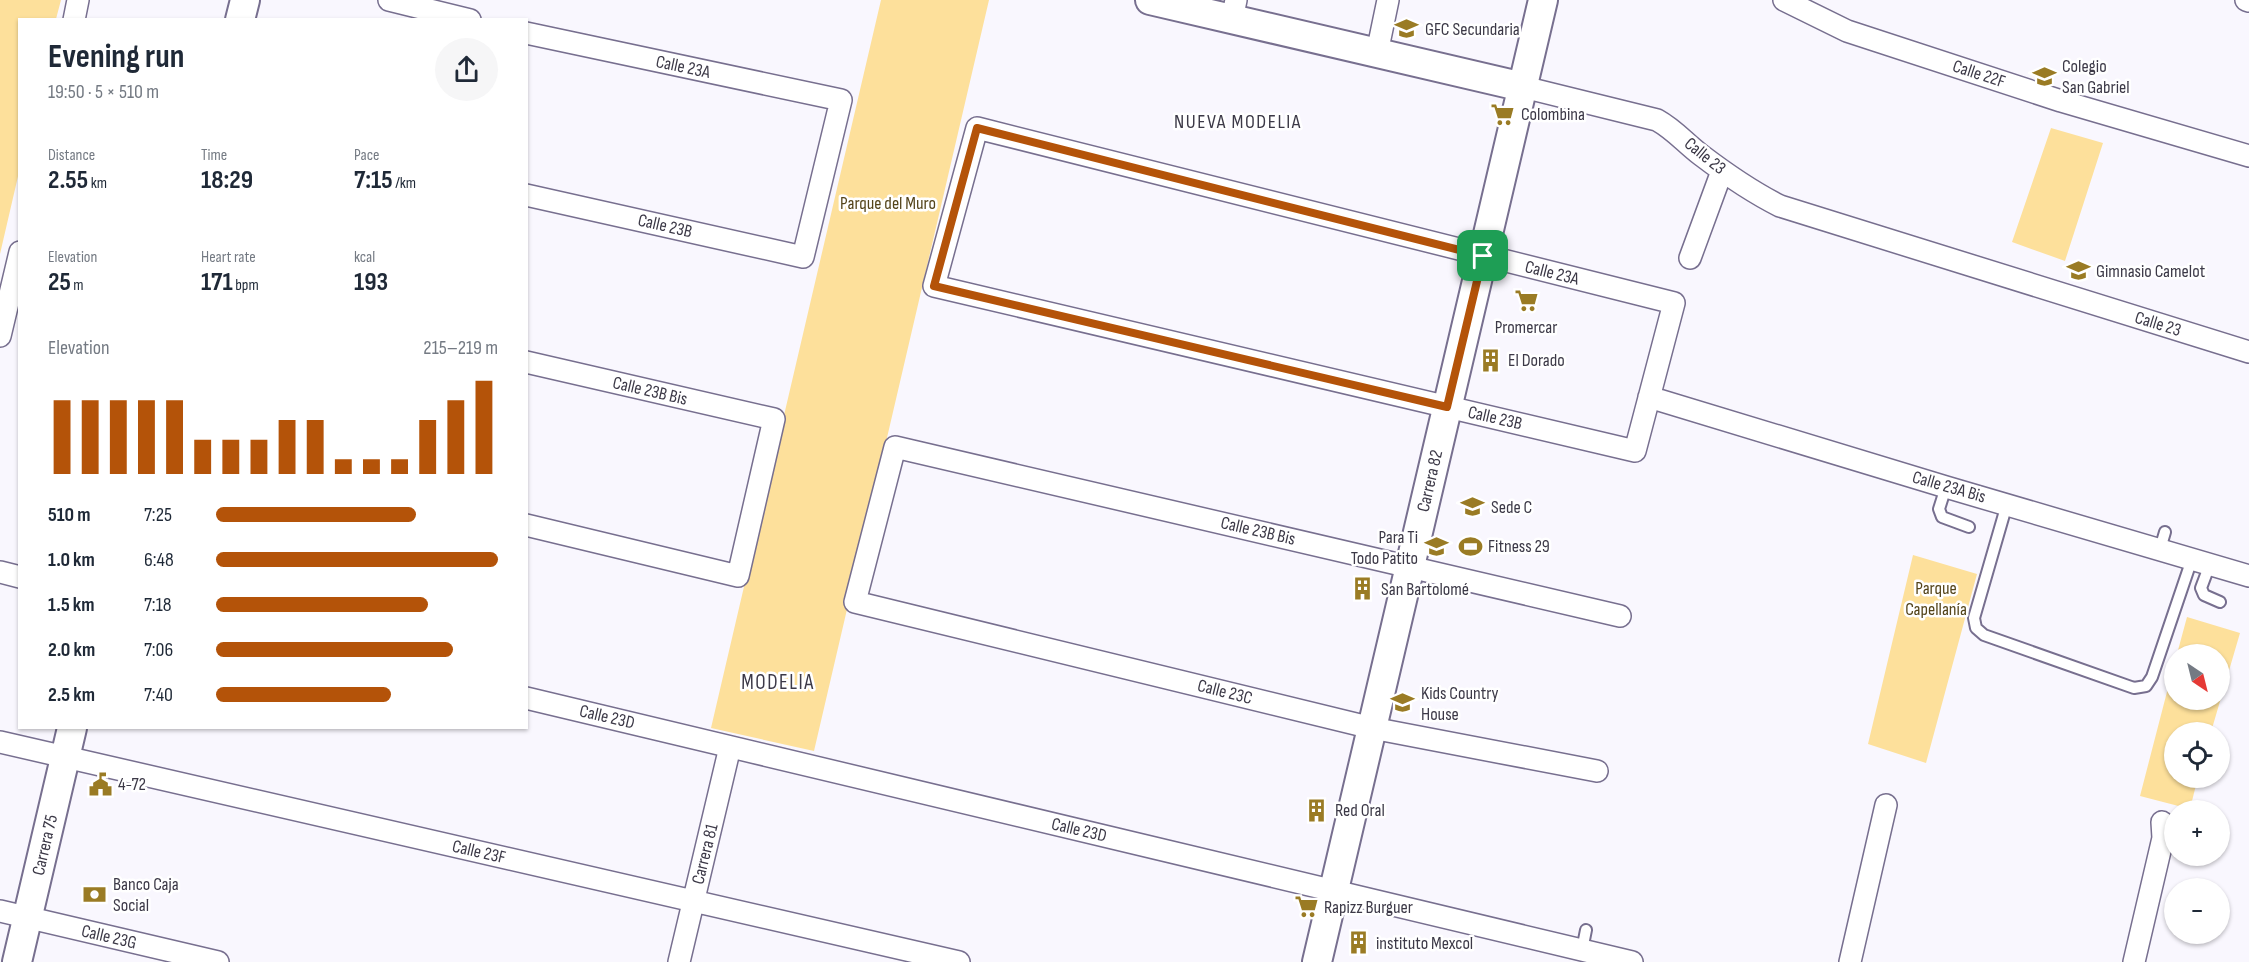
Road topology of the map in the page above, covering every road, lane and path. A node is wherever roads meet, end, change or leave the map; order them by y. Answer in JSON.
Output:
{"nodes":[{"id":1,"x":78,"y":0,"type":"edge"},
{"id":2,"x":245,"y":0,"type":"edge"},
{"id":3,"x":389,"y":0,"type":"edge"},
{"id":4,"x":1150,"y":0,"type":"edge"},
{"id":5,"x":1388,"y":0,"type":"edge"},
{"id":6,"x":1543,"y":0,"type":"edge"},
{"id":7,"x":1784,"y":0,"type":"edge"},
{"id":8,"x":1234,"y":10,"type":"edge"},
{"id":9,"x":74,"y":18,"type":"edge"},
{"id":10,"x":240,"y":18,"type":"edge"},
{"id":11,"x":462,"y":18,"type":"edge"},
{"id":12,"x":528,"y":33,"type":"edge"},
{"id":13,"x":1377,"y":53,"type":"junction"},
{"id":14,"x":1523,"y":87,"type":"junction"},
{"id":15,"x":2249,"y":156,"type":"edge"},
{"id":16,"x":1722,"y":171,"type":"junction"},
{"id":17,"x":528,"y":195,"type":"edge"},
{"id":18,"x":1483,"y":256,"type":"junction"},
{"id":19,"x":803,"y":258,"type":"joint"},
{"id":20,"x":1690,"y":258,"type":"dead end"},
{"id":21,"x":18,"y":260,"type":"edge"},
{"id":22,"x":934,"y":286,"type":"joint"},
{"id":23,"x":0,"y":336,"type":"edge"},
{"id":24,"x":2249,"y":352,"type":"edge"},
{"id":25,"x":528,"y":362,"type":"edge"},
{"id":26,"x":1649,"y":397,"type":"junction"},
{"id":27,"x":1447,"y":407,"type":"junction"},
{"id":28,"x":1946,"y":487,"type":"junction"},
{"id":29,"x":2007,"y":504,"type":"junction"},
{"id":30,"x":528,"y":525,"type":"edge"},
{"id":31,"x":1969,"y":527,"type":"dead end"},
{"id":32,"x":2201,"y":562,"type":"junction"},
{"id":33,"x":1410,"y":566,"type":"junction"},
{"id":34,"x":0,"y":572,"type":"edge"},
{"id":35,"x":18,"y":576,"type":"edge"},
{"id":36,"x":2249,"y":576,"type":"edge"},
{"id":37,"x":855,"y":602,"type":"joint"},
{"id":38,"x":2220,"y":602,"type":"dead end"},
{"id":39,"x":1620,"y":616,"type":"dead end"},
{"id":40,"x":528,"y":698,"type":"edge"},
{"id":41,"x":1372,"y":728,"type":"junction"},
{"id":42,"x":72,"y":729,"type":"edge"},
{"id":43,"x":0,"y":742,"type":"edge"},
{"id":44,"x":730,"y":747,"type":"junction"},
{"id":45,"x":66,"y":757,"type":"junction"},
{"id":46,"x":1597,"y":771,"type":"dead end"},
{"id":47,"x":1886,"y":805,"type":"dead end"},
{"id":48,"x":2162,"y":822,"type":"dead end"},
{"id":49,"x":1334,"y":891,"type":"junction"},
{"id":50,"x":694,"y":900,"type":"junction"},
{"id":51,"x":0,"y":911,"type":"edge"},
{"id":52,"x":28,"y":918,"type":"junction"},
{"id":53,"x":1586,"y":930,"type":"dead end"},
{"id":54,"x":1582,"y":950,"type":"junction"},
{"id":55,"x":17,"y":962,"type":"edge"},
{"id":56,"x":218,"y":962,"type":"edge"},
{"id":57,"x":679,"y":962,"type":"edge"},
{"id":58,"x":959,"y":962,"type":"edge"},
{"id":59,"x":1317,"y":962,"type":"edge"},
{"id":60,"x":1632,"y":962,"type":"edge"},
{"id":61,"x":1850,"y":962,"type":"edge"},
{"id":62,"x":2134,"y":962,"type":"edge"}],
"edges":[{"from":1,"to":9,"type":"street"},
{"from":2,"to":10,"type":"street"},
{"from":3,"to":11,"type":"street"},
{"from":4,"to":8,"type":"street","name":"Calle 23"},
{"from":5,"to":13,"type":"street"},
{"from":6,"to":14,"type":"street","name":"Carrera 82"},
{"from":7,"to":15,"type":"street","name":"Calle 22F"},
{"from":8,"to":13,"type":"street","name":"Calle 23"},
{"from":12,"to":19,"type":"street","name":"Calle 23A"},
{"from":13,"to":14,"type":"street","name":"Calle 23"},
{"from":14,"to":16,"type":"street","name":"Calle 23"},
{"from":14,"to":18,"type":"street","name":"Carrera 82"},
{"from":16,"to":20,"type":"street"},
{"from":16,"to":24,"type":"street","name":"Calle 23"},
{"from":17,"to":19,"type":"street","name":"Calle 23B"},
{"from":18,"to":22,"type":"street","name":"Calle 23A"},
{"from":18,"to":26,"type":"street","name":"Calle 23A"},
{"from":18,"to":27,"type":"street","name":"Carrera 82"},
{"from":21,"to":23,"type":"street"},
{"from":22,"to":27,"type":"street","name":"Calle 23B"},
{"from":25,"to":30,"type":"street","name":"Calle 23B Bis"},
{"from":26,"to":27,"type":"street","name":"Calle 23B"},
{"from":26,"to":28,"type":"street","name":"Calle 23A Bis"},
{"from":27,"to":33,"type":"street","name":"Carrera 82"},
{"from":28,"to":29,"type":"street","name":"Calle 23A Bis"},
{"from":28,"to":31,"type":"lane"},
{"from":29,"to":32,"type":"street","name":"Calle 23A Bis"},
{"from":29,"to":32,"type":"lane"},
{"from":32,"to":36,"type":"street","name":"Calle 23A Bis"},
{"from":32,"to":38,"type":"lane"},
{"from":33,"to":37,"type":"street","name":"Calle 23B Bis"},
{"from":33,"to":39,"type":"street","name":"Calle 23B Bis"},
{"from":33,"to":41,"type":"street","name":"Carrera 82"},
{"from":34,"to":35,"type":"street"},
{"from":37,"to":41,"type":"street","name":"Calle 23C"},
{"from":40,"to":44,"type":"street","name":"Calle 23D"},
{"from":41,"to":46,"type":"street","name":"Calle 23C"},
{"from":41,"to":49,"type":"street","name":"Carrera 82"},
{"from":42,"to":45,"type":"street","name":"Carrera 75"},
{"from":43,"to":45,"type":"street","name":"Calle 23F"},
{"from":44,"to":49,"type":"street","name":"Calle 23D"},
{"from":44,"to":50,"type":"street","name":"Carrera 81"},
{"from":45,"to":50,"type":"street","name":"Calle 23F"},
{"from":45,"to":52,"type":"street","name":"Carrera 75"},
{"from":47,"to":61,"type":"street"},
{"from":48,"to":62,"type":"street"},
{"from":49,"to":54,"type":"street","name":"Calle 23D"},
{"from":49,"to":59,"type":"street","name":"Carrera 82"},
{"from":50,"to":57,"type":"street","name":"Carrera 81"},
{"from":50,"to":58,"type":"street","name":"Calle 23F"},
{"from":51,"to":52,"type":"street","name":"Calle 23G"},
{"from":52,"to":55,"type":"street","name":"Carrera 75"},
{"from":52,"to":56,"type":"street","name":"Calle 23G"},
{"from":53,"to":54,"type":"lane"},
{"from":54,"to":60,"type":"street","name":"Calle 23D"}]}
